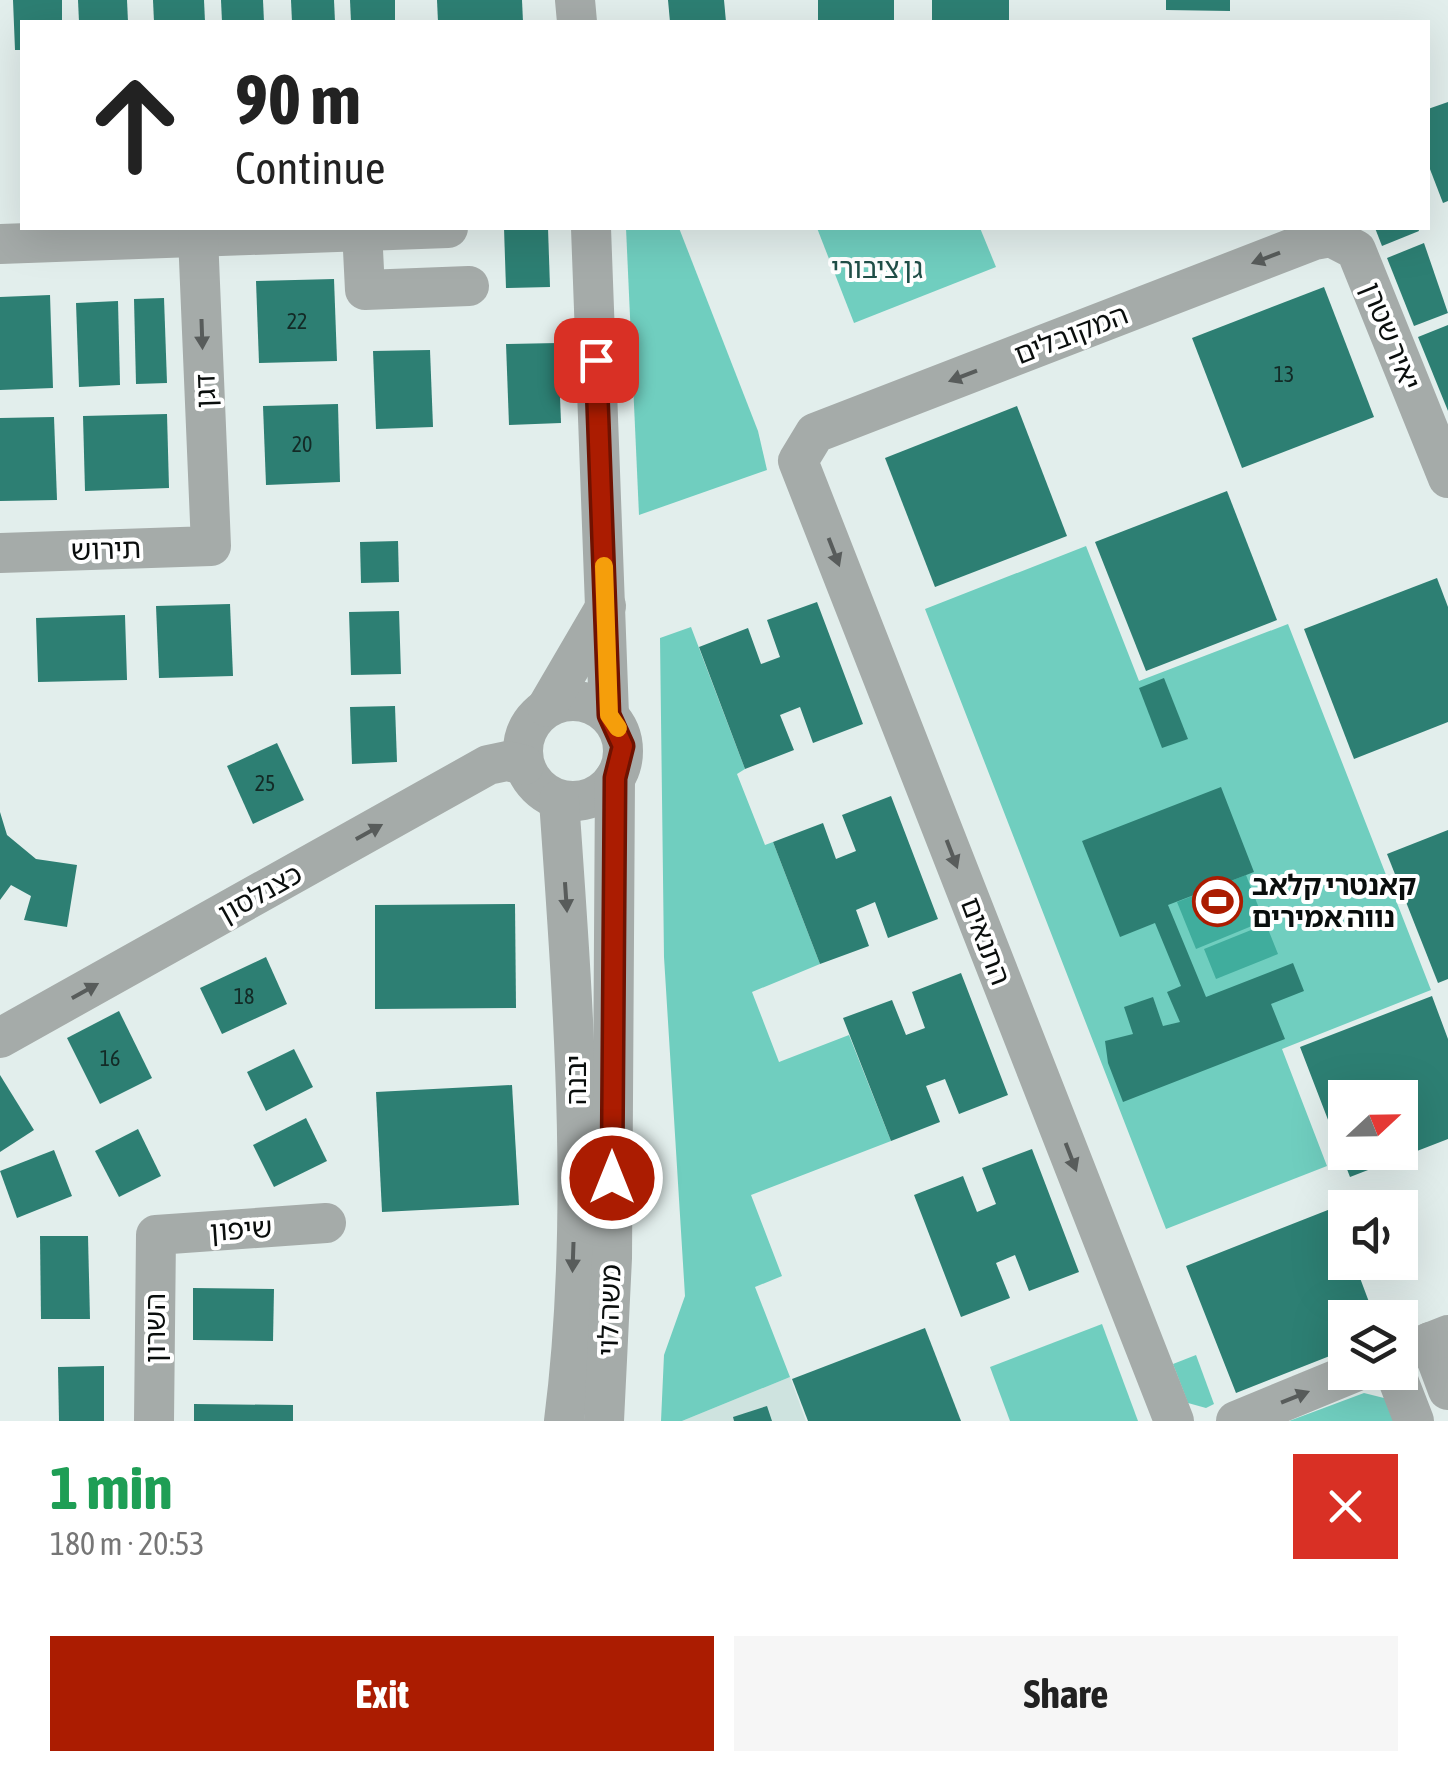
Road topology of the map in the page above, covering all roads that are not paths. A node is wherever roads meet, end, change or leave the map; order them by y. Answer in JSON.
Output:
{"nodes":[{"id":1,"x":362,"y":230,"type":"joint"},
{"id":2,"x":591,"y":230,"type":"edge"},
{"id":3,"x":198,"y":236,"type":"junction"},
{"id":4,"x":0,"y":244,"type":"edge"},
{"id":5,"x":1356,"y":250,"type":"joint"},
{"id":6,"x":469,"y":286,"type":"dead end"},
{"id":7,"x":798,"y":461,"type":"joint"},
{"id":8,"x":1445,"y":463,"type":"edge"},
{"id":9,"x":211,"y":546,"type":"joint"},
{"id":10,"x":0,"y":552,"type":"edge"},
{"id":11,"x":606,"y":606,"type":"junction"},
{"id":12,"x":547,"y":707,"type":"junction"},
{"id":13,"x":609,"y":715,"type":"junction"},
{"id":14,"x":524,"y":765,"type":"junction"},
{"id":15,"x":615,"y":778,"type":"junction"},
{"id":16,"x":559,"y":800,"type":"junction"},
{"id":17,"x":0,"y":1038,"type":"edge"},
{"id":18,"x":326,"y":1223,"type":"dead end"},
{"id":19,"x":156,"y":1235,"type":"joint"},
{"id":20,"x":1426,"y":1344,"type":"edge"},
{"id":21,"x":1328,"y":1383,"type":"edge"},
{"id":22,"x":1402,"y":1390,"type":"edge"},
{"id":23,"x":1448,"y":1390,"type":"edge"},
{"id":24,"x":154,"y":1421,"type":"edge"},
{"id":25,"x":564,"y":1421,"type":"edge"},
{"id":26,"x":604,"y":1421,"type":"edge"},
{"id":27,"x":1174,"y":1421,"type":"edge"},
{"id":28,"x":1236,"y":1421,"type":"edge"},
{"id":29,"x":1414,"y":1421,"type":"edge"}],
"edges":[{"from":1,"to":3,"type":"street"},
{"from":1,"to":6,"type":"street"},
{"from":2,"to":11,"type":"street"},
{"from":3,"to":4,"type":"street"},
{"from":3,"to":9,"type":"street","name":"דגן","one_way":true},
{"from":5,"to":7,"type":"street","name":"המקובלים","one_way":true},
{"from":5,"to":8,"type":"street","name":"יאיר שטרן"},
{"from":7,"to":27,"type":"street","name":"התנאים","one_way":true},
{"from":9,"to":10,"type":"street","name":"תירוש"},
{"from":11,"to":12,"type":"street"},
{"from":11,"to":13,"type":"street"},
{"from":12,"to":13,"type":"street"},
{"from":12,"to":14,"type":"street"},
{"from":13,"to":15,"type":"street"},
{"from":14,"to":16,"type":"street"},
{"from":17,"to":14,"type":"street","name":"כצנלסון","one_way":true},
{"from":15,"to":16,"type":"street"},
{"from":15,"to":26,"type":"street","name":"משה לוי"},
{"from":16,"to":25,"type":"street","name":"יבנה","one_way":true},
{"from":18,"to":19,"type":"street","name":"שיפון"},
{"from":19,"to":24,"type":"street","name":"השרון"},
{"from":20,"to":23,"type":"street"},
{"from":28,"to":21,"type":"street","one_way":true},
{"from":22,"to":29,"type":"street"}]}
